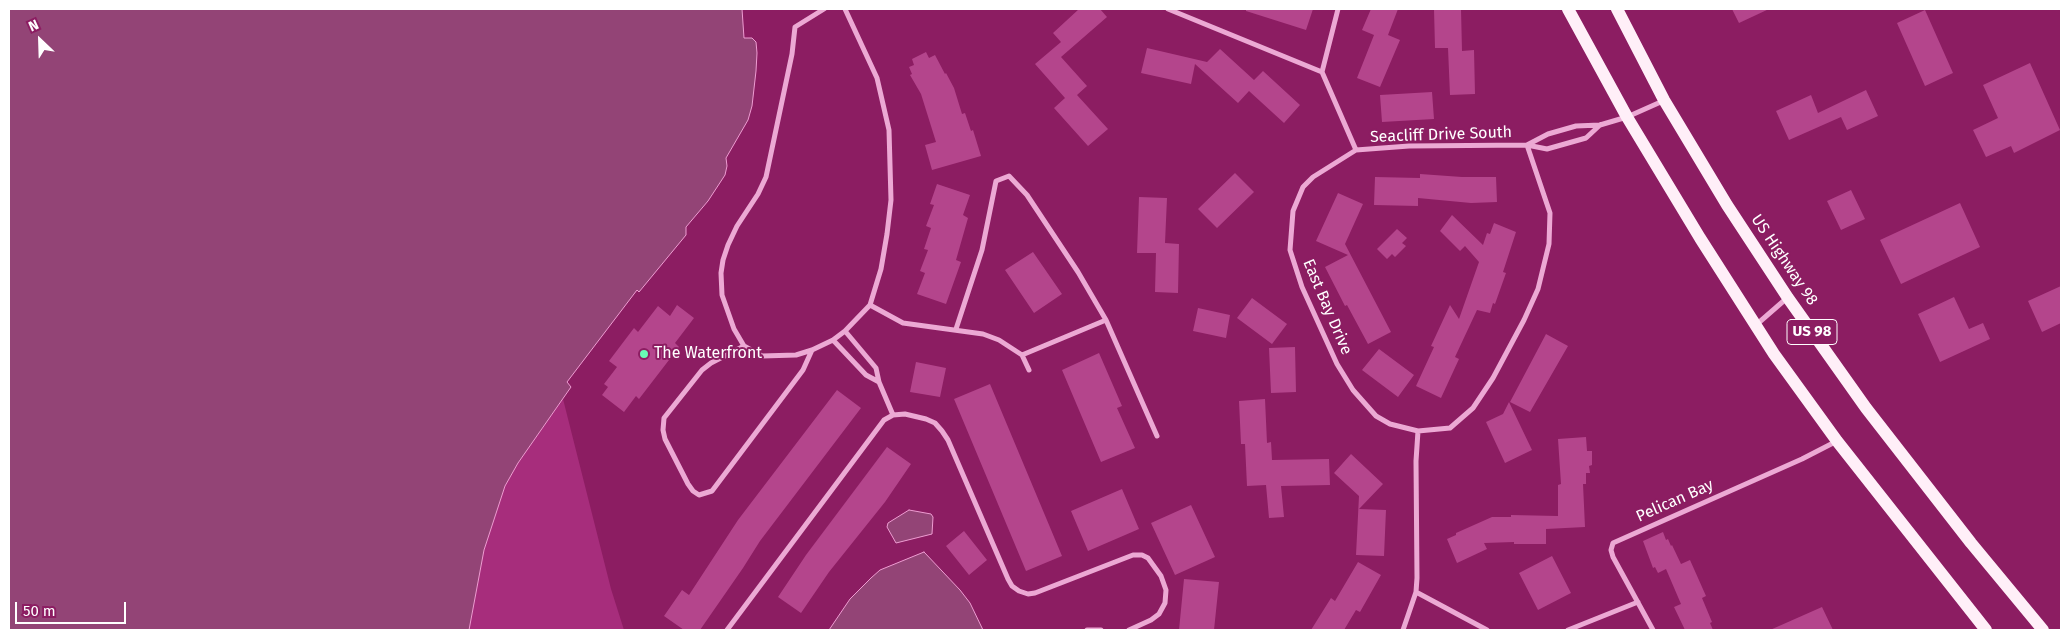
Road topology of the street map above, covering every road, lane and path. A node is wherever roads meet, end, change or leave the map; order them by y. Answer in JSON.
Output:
{"nodes":[{"id":1,"x":824,"y":9,"type":"edge"},
{"id":2,"x":845,"y":9,"type":"edge"},
{"id":3,"x":1168,"y":9,"type":"edge"},
{"id":4,"x":1338,"y":9,"type":"edge"},
{"id":5,"x":1568,"y":9,"type":"edge"},
{"id":6,"x":1617,"y":9,"type":"edge"},
{"id":7,"x":1322,"y":72,"type":"junction"},
{"id":8,"x":1664,"y":100,"type":"junction"},
{"id":9,"x":1627,"y":117,"type":"junction"},
{"id":10,"x":1600,"y":125,"type":"junction"},
{"id":11,"x":1527,"y":145,"type":"junction"},
{"id":12,"x":1356,"y":150,"type":"junction"},
{"id":13,"x":1788,"y":298,"type":"junction"},
{"id":14,"x":870,"y":305,"type":"junction"},
{"id":15,"x":1106,"y":320,"type":"junction"},
{"id":16,"x":1755,"y":325,"type":"junction"},
{"id":17,"x":956,"y":329,"type":"junction"},
{"id":18,"x":845,"y":331,"type":"junction"},
{"id":19,"x":833,"y":340,"type":"junction"},
{"id":20,"x":744,"y":346,"type":"junction"},
{"id":21,"x":812,"y":350,"type":"junction"},
{"id":22,"x":1022,"y":355,"type":"junction"},
{"id":23,"x":1030,"y":370,"type":"dead end"},
{"id":24,"x":878,"y":382,"type":"junction"},
{"id":25,"x":893,"y":415,"type":"junction"},
{"id":26,"x":1418,"y":431,"type":"junction"},
{"id":27,"x":1157,"y":436,"type":"dead end"},
{"id":28,"x":1837,"y":441,"type":"junction"},
{"id":29,"x":1416,"y":592,"type":"junction"},
{"id":30,"x":1638,"y":602,"type":"junction"},
{"id":31,"x":728,"y":630,"type":"edge"},
{"id":32,"x":1087,"y":630,"type":"edge"},
{"id":33,"x":1101,"y":630,"type":"edge"},
{"id":34,"x":1129,"y":630,"type":"edge"},
{"id":35,"x":1403,"y":630,"type":"edge"},
{"id":36,"x":1487,"y":630,"type":"edge"},
{"id":37,"x":1568,"y":630,"type":"edge"},
{"id":38,"x":1653,"y":630,"type":"edge"},
{"id":39,"x":1986,"y":630,"type":"edge"},
{"id":40,"x":2043,"y":630,"type":"edge"}],
"edges":[{"from":1,"to":20,"type":"street"},
{"from":2,"to":14,"type":"street"},
{"from":3,"to":7,"type":"street"},
{"from":4,"to":7,"type":"street"},
{"from":5,"to":9,"type":"main road","number":"US 98"},
{"from":6,"to":8,"type":"main road","name":"US Highway 98","number":"US 98"},
{"from":7,"to":12,"type":"street"},
{"from":8,"to":9,"type":"street","name":"Seacliff Drive South"},
{"from":8,"to":13,"type":"main road","name":"US Highway 98","number":"US 98"},
{"from":9,"to":10,"type":"street","name":"Seacliff Drive South"},
{"from":9,"to":16,"type":"main road","number":"US 98"},
{"from":10,"to":11,"type":"street","name":"Seacliff Drive South"},
{"from":10,"to":11,"type":"street","name":"Seacliff Drive South"},
{"from":11,"to":12,"type":"street","name":"Seacliff Drive South"},
{"from":11,"to":26,"type":"street","name":"East Bay Drive"},
{"from":12,"to":26,"type":"street","name":"East Bay Drive"},
{"from":13,"to":16,"type":"street"},
{"from":13,"to":40,"type":"main road","name":"US Highway 98","number":"US 98"},
{"from":14,"to":17,"type":"street"},
{"from":14,"to":18,"type":"street"},
{"from":15,"to":17,"type":"street"},
{"from":15,"to":22,"type":"street"},
{"from":15,"to":27,"type":"street"},
{"from":16,"to":28,"type":"main road","number":"US 98"},
{"from":17,"to":22,"type":"street"},
{"from":18,"to":19,"type":"street"},
{"from":18,"to":24,"type":"street"},
{"from":19,"to":21,"type":"street"},
{"from":19,"to":24,"type":"street"},
{"from":20,"to":21,"type":"street"},
{"from":20,"to":21,"type":"street"},
{"from":22,"to":23,"type":"street"},
{"from":24,"to":25,"type":"street"},
{"from":25,"to":31,"type":"street"},
{"from":25,"to":34,"type":"street"},
{"from":26,"to":29,"type":"street"},
{"from":28,"to":30,"type":"street","name":"Pelican Bay"},
{"from":28,"to":39,"type":"main road","number":"US 98"},
{"from":29,"to":35,"type":"street"},
{"from":29,"to":36,"type":"street"},
{"from":30,"to":37,"type":"street"},
{"from":30,"to":38,"type":"street","name":"Pelican Bay"},
{"from":32,"to":33,"type":"street"}]}
